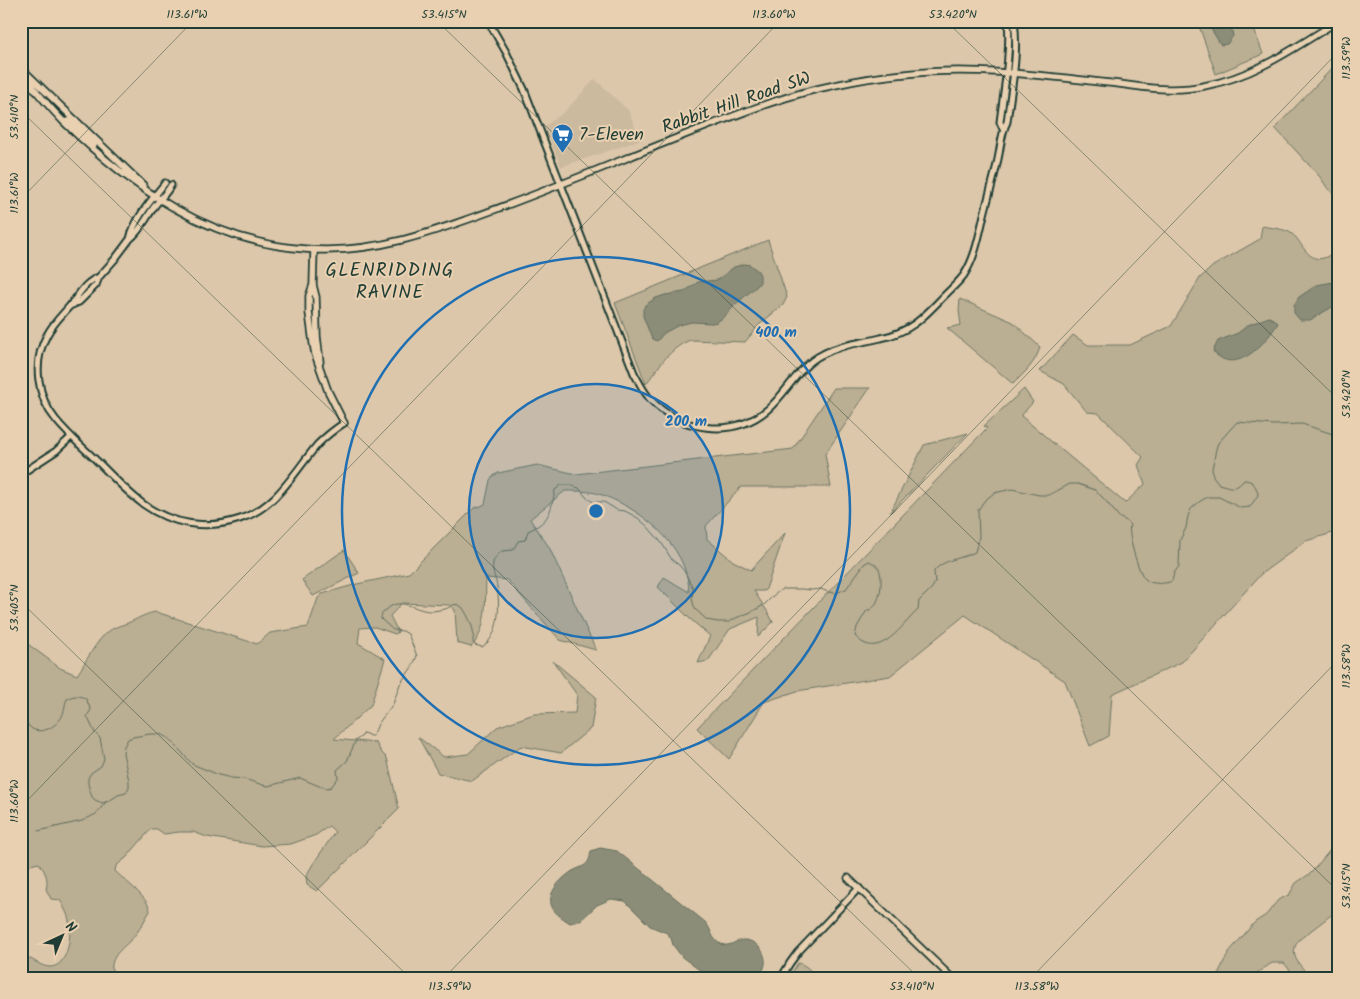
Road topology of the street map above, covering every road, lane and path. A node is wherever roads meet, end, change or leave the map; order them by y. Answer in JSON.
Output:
{"nodes":[{"id":1,"x":488,"y":21,"type":"edge"},
{"id":2,"x":1008,"y":21,"type":"edge"},
{"id":3,"x":1014,"y":21,"type":"edge"},
{"id":4,"x":1338,"y":21,"type":"edge"},
{"id":5,"x":21,"y":68,"type":"edge"},
{"id":6,"x":1006,"y":73,"type":"junction"},
{"id":7,"x":21,"y":74,"type":"edge"},
{"id":8,"x":1013,"y":74,"type":"junction"},
{"id":9,"x":64,"y":122,"type":"junction"},
{"id":10,"x":1003,"y":129,"type":"junction"},
{"id":11,"x":113,"y":156,"type":"junction"},
{"id":12,"x":561,"y":184,"type":"junction"},
{"id":13,"x":154,"y":196,"type":"junction"},
{"id":14,"x":160,"y":200,"type":"junction"},
{"id":15,"x":130,"y":239,"type":"junction"},
{"id":16,"x":314,"y":250,"type":"junction"},
{"id":17,"x":344,"y":423,"type":"joint"},
{"id":18,"x":71,"y":436,"type":"junction"},
{"id":19,"x":21,"y":474,"type":"edge"},
{"id":20,"x":848,"y":878,"type":"dead end"},
{"id":21,"x":859,"y":888,"type":"junction"},
{"id":22,"x":781,"y":978,"type":"edge"},
{"id":23,"x":952,"y":978,"type":"edge"}],
"edges":[{"from":1,"to":12,"type":"street"},
{"from":2,"to":6,"type":"street"},
{"from":3,"to":8,"type":"street"},
{"from":4,"to":8,"type":"main road","name":"Rabbit Hill Road SW"},
{"from":5,"to":11,"type":"main road","name":"Rabbit Hill Road SW"},
{"from":6,"to":8,"type":"main road","name":"Rabbit Hill Road SW"},
{"from":6,"to":10,"type":"street"},
{"from":6,"to":12,"type":"main road","name":"Rabbit Hill Road SW"},
{"from":7,"to":9,"type":"main road","name":"Rabbit Hill Road SW"},
{"from":8,"to":10,"type":"street"},
{"from":9,"to":11,"type":"main road"},
{"from":9,"to":13,"type":"main road","name":"Rabbit Hill Road SW"},
{"from":10,"to":12,"type":"street"},
{"from":11,"to":13,"type":"main road","name":"Rabbit Hill Road SW"},
{"from":12,"to":16,"type":"main road","name":"Rabbit Hill Road SW"},
{"from":13,"to":14,"type":"main road","name":"Rabbit Hill Road SW"},
{"from":13,"to":14,"type":"street"},
{"from":13,"to":15,"type":"street"},
{"from":14,"to":15,"type":"street"},
{"from":14,"to":16,"type":"main road","name":"Rabbit Hill Road SW"},
{"from":15,"to":18,"type":"street"},
{"from":16,"to":17,"type":"main road"},
{"from":17,"to":18,"type":"street"},
{"from":18,"to":19,"type":"street"},
{"from":20,"to":21,"type":"main road"},
{"from":21,"to":22,"type":"street"},
{"from":21,"to":23,"type":"main road"}]}
